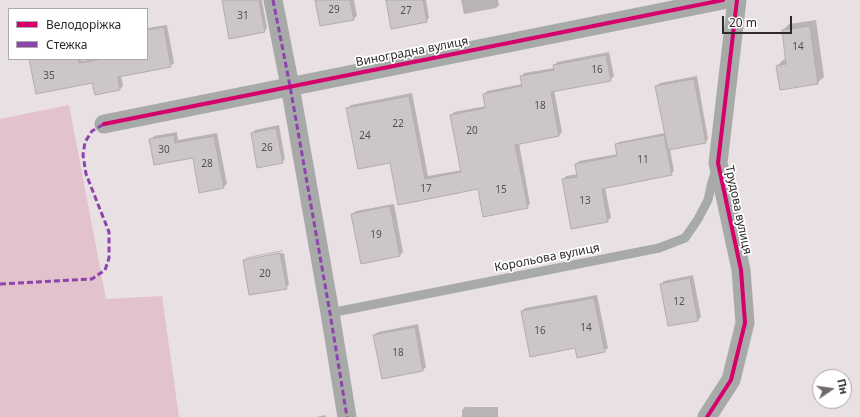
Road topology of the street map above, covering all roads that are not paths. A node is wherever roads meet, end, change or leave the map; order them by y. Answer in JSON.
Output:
{"nodes":[{"id":1,"x":273,"y":0,"type":"edge"},
{"id":2,"x":723,"y":0,"type":"edge"},
{"id":3,"x":737,"y":0,"type":"edge"},
{"id":4,"x":290,"y":86,"type":"junction"},
{"id":5,"x":104,"y":124,"type":"dead end"},
{"id":6,"x":718,"y":163,"type":"junction"},
{"id":7,"x":330,"y":313,"type":"junction"},
{"id":8,"x":347,"y":417,"type":"edge"},
{"id":9,"x":707,"y":417,"type":"edge"}],
"edges":[{"from":1,"to":4,"type":"street"},
{"from":2,"to":4,"type":"street","name":"Виноградна вулиця"},
{"from":3,"to":6,"type":"street","name":"Трудова вулиця"},
{"from":4,"to":5,"type":"street","name":"Виноградна вулиця"},
{"from":4,"to":7,"type":"street"},
{"from":6,"to":7,"type":"lane","name":"Корольова вулиця"},
{"from":6,"to":9,"type":"street","name":"Трудова вулиця"},
{"from":7,"to":8,"type":"street"}]}
